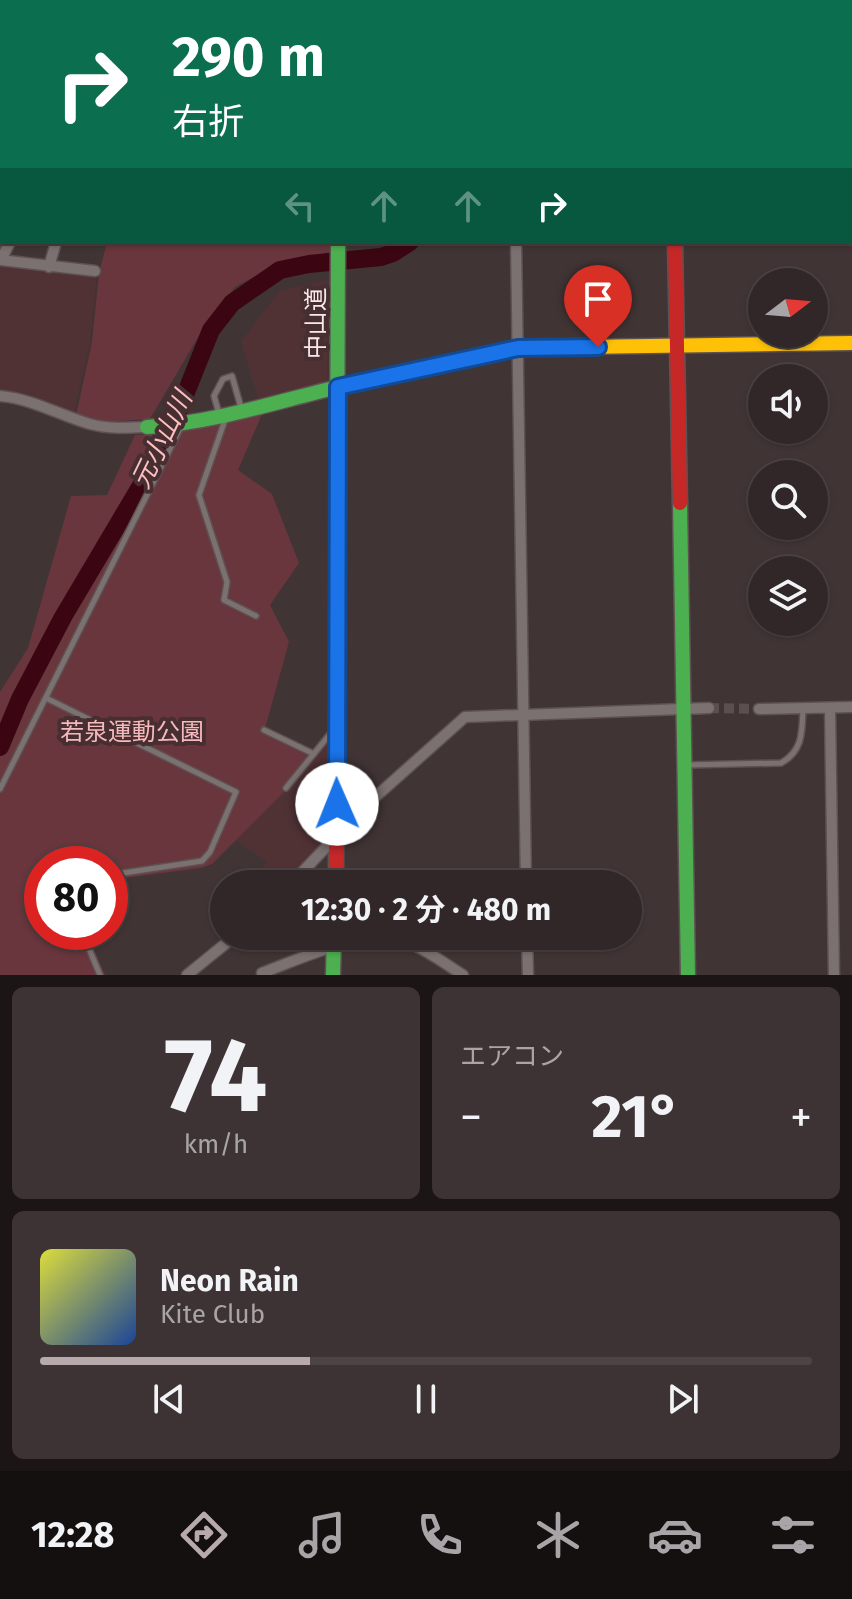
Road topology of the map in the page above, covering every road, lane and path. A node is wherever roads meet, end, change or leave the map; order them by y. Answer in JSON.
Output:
{"nodes":[{"id":1,"x":55,"y":244,"type":"edge"},
{"id":2,"x":516,"y":244,"type":"edge"},
{"id":3,"x":675,"y":244,"type":"edge"},
{"id":4,"x":338,"y":247,"type":"edge"},
{"id":5,"x":0,"y":260,"type":"edge"},
{"id":6,"x":49,"y":267,"type":"junction"},
{"id":7,"x":95,"y":271,"type":"dead end"},
{"id":8,"x":852,"y":343,"type":"edge"},
{"id":9,"x":678,"y":346,"type":"junction"},
{"id":10,"x":518,"y":348,"type":"junction"},
{"id":11,"x":338,"y":387,"type":"junction"},
{"id":12,"x":0,"y":396,"type":"edge"},
{"id":13,"x":230,"y":415,"type":"junction"},
{"id":14,"x":180,"y":425,"type":"junction"},
{"id":15,"x":147,"y":427,"type":"joint"},
{"id":16,"x":256,"y":616,"type":"dead end"},
{"id":17,"x":46,"y":698,"type":"junction"},
{"id":18,"x":852,"y":707,"type":"edge"},
{"id":19,"x":709,"y":708,"type":"tunnel mouth"},
{"id":20,"x":803,"y":708,"type":"junction"},
{"id":21,"x":683,"y":709,"type":"junction"},
{"id":22,"x":759,"y":709,"type":"tunnel mouth"},
{"id":23,"x":830,"y":709,"type":"junction"},
{"id":24,"x":524,"y":714,"type":"junction"},
{"id":25,"x":336,"y":727,"type":"junction"},
{"id":26,"x":264,"y":730,"type":"dead end"},
{"id":27,"x":314,"y":754,"type":"junction"},
{"id":28,"x":685,"y":765,"type":"junction"},
{"id":29,"x":286,"y":788,"type":"dead end"},
{"id":30,"x":0,"y":789,"type":"edge"},
{"id":31,"x":338,"y":834,"type":"junction"},
{"id":32,"x":304,"y":870,"type":"edge"},
{"id":33,"x":337,"y":870,"type":"edge"},
{"id":34,"x":526,"y":870,"type":"edge"},
{"id":35,"x":128,"y":872,"type":"edge"},
{"id":36,"x":90,"y":950,"type":"edge"},
{"id":37,"x":218,"y":950,"type":"edge"},
{"id":38,"x":314,"y":950,"type":"edge"},
{"id":39,"x":334,"y":950,"type":"edge"},
{"id":40,"x":420,"y":950,"type":"edge"},
{"id":41,"x":527,"y":950,"type":"edge"},
{"id":42,"x":449,"y":971,"type":"edge"},
{"id":43,"x":259,"y":974,"type":"edge"},
{"id":44,"x":100,"y":975,"type":"edge"},
{"id":45,"x":187,"y":975,"type":"edge"},
{"id":46,"x":333,"y":975,"type":"edge"},
{"id":47,"x":463,"y":975,"type":"edge"},
{"id":48,"x":528,"y":975,"type":"edge"},
{"id":49,"x":688,"y":975,"type":"edge"},
{"id":50,"x":834,"y":975,"type":"edge"}],
"edges":[{"from":1,"to":6,"type":"street"},
{"from":2,"to":10,"type":"street"},
{"from":3,"to":9,"type":"main road"},
{"from":4,"to":11,"type":"main road","name":"中山道"},
{"from":5,"to":6,"type":"street"},
{"from":6,"to":7,"type":"street"},
{"from":8,"to":9,"type":"main road"},
{"from":9,"to":10,"type":"main road"},
{"from":9,"to":21,"type":"main road"},
{"from":10,"to":11,"type":"main road"},
{"from":10,"to":24,"type":"street"},
{"from":11,"to":13,"type":"main road"},
{"from":11,"to":25,"type":"main road","name":"中山道"},
{"from":12,"to":15,"type":"street"},
{"from":13,"to":13,"type":"lane"},
{"from":13,"to":14,"type":"main road"},
{"from":13,"to":16,"type":"lane"},
{"from":14,"to":15,"type":"main road"},
{"from":14,"to":17,"type":"lane"},
{"from":17,"to":30,"type":"lane"},
{"from":17,"to":35,"type":"lane"},
{"from":18,"to":23,"type":"street"},
{"from":19,"to":21,"type":"street"},
{"from":20,"to":22,"type":"street"},
{"from":20,"to":23,"type":"street"},
{"from":20,"to":28,"type":"lane"},
{"from":21,"to":24,"type":"street"},
{"from":21,"to":28,"type":"main road"},
{"from":23,"to":50,"type":"street"},
{"from":24,"to":31,"type":"street"},
{"from":24,"to":34,"type":"street"},
{"from":25,"to":27,"type":"lane"},
{"from":25,"to":31,"type":"main road","name":"中山道"},
{"from":26,"to":27,"type":"lane"},
{"from":27,"to":29,"type":"lane"},
{"from":28,"to":49,"type":"main road"},
{"from":31,"to":32,"type":"street"},
{"from":31,"to":33,"type":"main road","name":"中山道"},
{"from":36,"to":44,"type":"lane"},
{"from":37,"to":45,"type":"street"},
{"from":38,"to":43,"type":"street"},
{"from":39,"to":46,"type":"main road"},
{"from":40,"to":42,"type":"street"},
{"from":41,"to":48,"type":"street"},
{"from":42,"to":47,"type":"street"}]}
